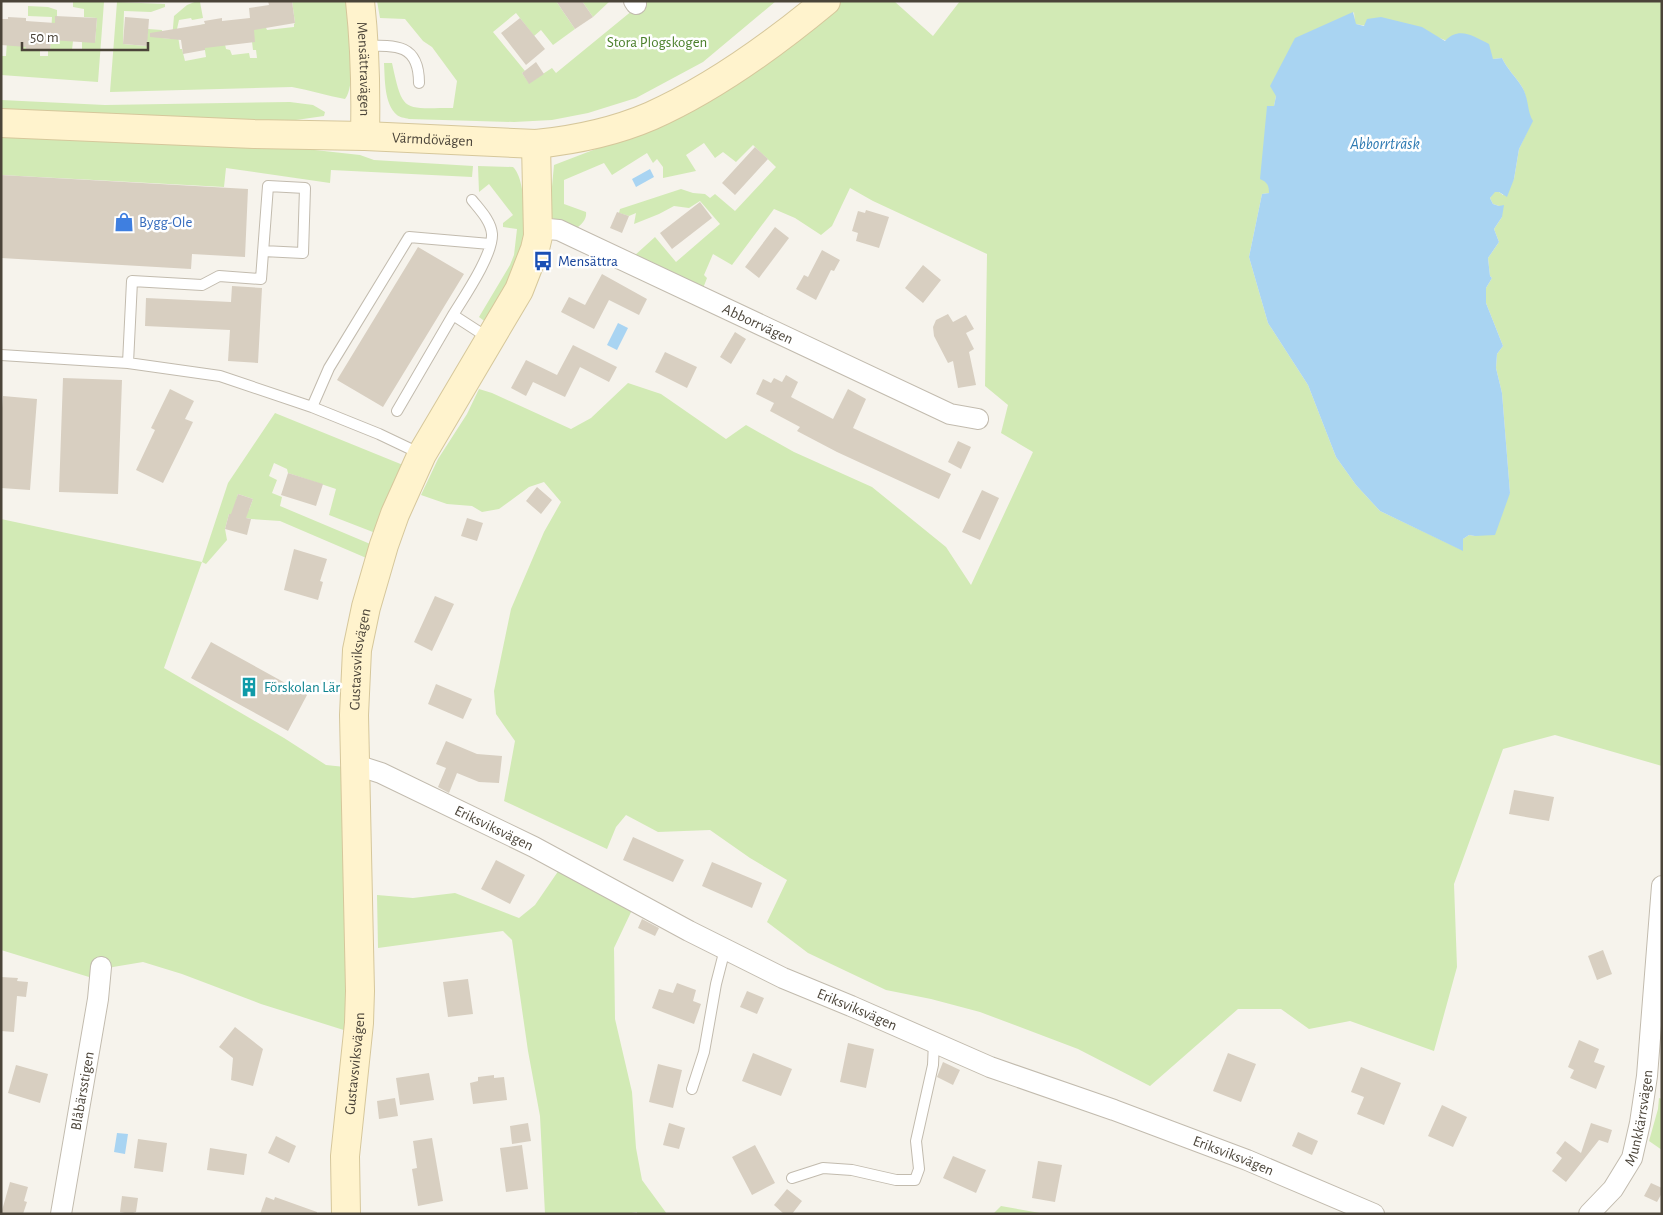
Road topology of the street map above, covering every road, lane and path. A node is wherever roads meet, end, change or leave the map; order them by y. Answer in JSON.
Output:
{"nodes":[{"id":1,"x":360,"y":1,"type":"edge"},
{"id":2,"x":826,"y":1,"type":"edge"},
{"id":3,"x":364,"y":46,"type":"junction"},
{"id":4,"x":419,"y":83,"type":"dead end"},
{"id":5,"x":1,"y":123,"type":"edge"},
{"id":6,"x":365,"y":136,"type":"junction"},
{"id":7,"x":536,"y":144,"type":"junction"},
{"id":8,"x":472,"y":200,"type":"dead end"},
{"id":9,"x":538,"y":228,"type":"junction"},
{"id":10,"x":490,"y":244,"type":"junction"},
{"id":11,"x":263,"y":251,"type":"junction"},
{"id":12,"x":453,"y":315,"type":"junction"},
{"id":13,"x":490,"y":339,"type":"junction"},
{"id":14,"x":1,"y":355,"type":"edge"},
{"id":15,"x":128,"y":363,"type":"junction"},
{"id":16,"x":312,"y":407,"type":"junction"},
{"id":17,"x":397,"y":410,"type":"dead end"},
{"id":18,"x":978,"y":419,"type":"dead end"},
{"id":19,"x":422,"y":454,"type":"junction"},
{"id":20,"x":356,"y":765,"type":"junction"},
{"id":21,"x":1662,"y":886,"type":"edge"},
{"id":22,"x":725,"y":949,"type":"junction"},
{"id":23,"x":101,"y":967,"type":"dead end"},
{"id":24,"x":934,"y":1042,"type":"junction"},
{"id":25,"x":692,"y":1090,"type":"dead end"},
{"id":26,"x":792,"y":1178,"type":"dead end"},
{"id":27,"x":61,"y":1214,"type":"edge"},
{"id":28,"x":346,"y":1214,"type":"edge"},
{"id":29,"x":1374,"y":1214,"type":"edge"},
{"id":30,"x":1588,"y":1214,"type":"edge"}],
"edges":[{"from":1,"to":3,"type":"street","name":"Mensättravägen"},
{"from":2,"to":7,"type":"street","name":"Värmdövägen"},
{"from":3,"to":4,"type":"lane"},
{"from":3,"to":6,"type":"street","name":"Mensättravägen"},
{"from":5,"to":6,"type":"street","name":"Värmdövägen"},
{"from":6,"to":7,"type":"street","name":"Värmdövägen"},
{"from":7,"to":9,"type":"street","name":"Gustavsviksvägen"},
{"from":8,"to":10,"type":"lane"},
{"from":9,"to":13,"type":"street","name":"Gustavsviksvägen"},
{"from":9,"to":18,"type":"street","name":"Abborrvägen"},
{"from":10,"to":12,"type":"lane"},
{"from":10,"to":16,"type":"lane"},
{"from":11,"to":11,"type":"lane"},
{"from":11,"to":15,"type":"lane"},
{"from":12,"to":13,"type":"lane"},
{"from":12,"to":17,"type":"lane"},
{"from":13,"to":19,"type":"street","name":"Gustavsviksvägen"},
{"from":14,"to":15,"type":"lane"},
{"from":15,"to":16,"type":"lane"},
{"from":16,"to":19,"type":"lane"},
{"from":19,"to":20,"type":"street","name":"Gustavsviksvägen"},
{"from":20,"to":22,"type":"street","name":"Eriksviksvägen"},
{"from":20,"to":28,"type":"street","name":"Gustavsviksvägen"},
{"from":21,"to":30,"type":"street","name":"Munkkärrsvägen"},
{"from":22,"to":24,"type":"street","name":"Eriksviksvägen"},
{"from":22,"to":25,"type":"lane"},
{"from":23,"to":27,"type":"street","name":"Blåbärsstigen"},
{"from":24,"to":26,"type":"lane"},
{"from":24,"to":29,"type":"street","name":"Eriksviksvägen"}]}
